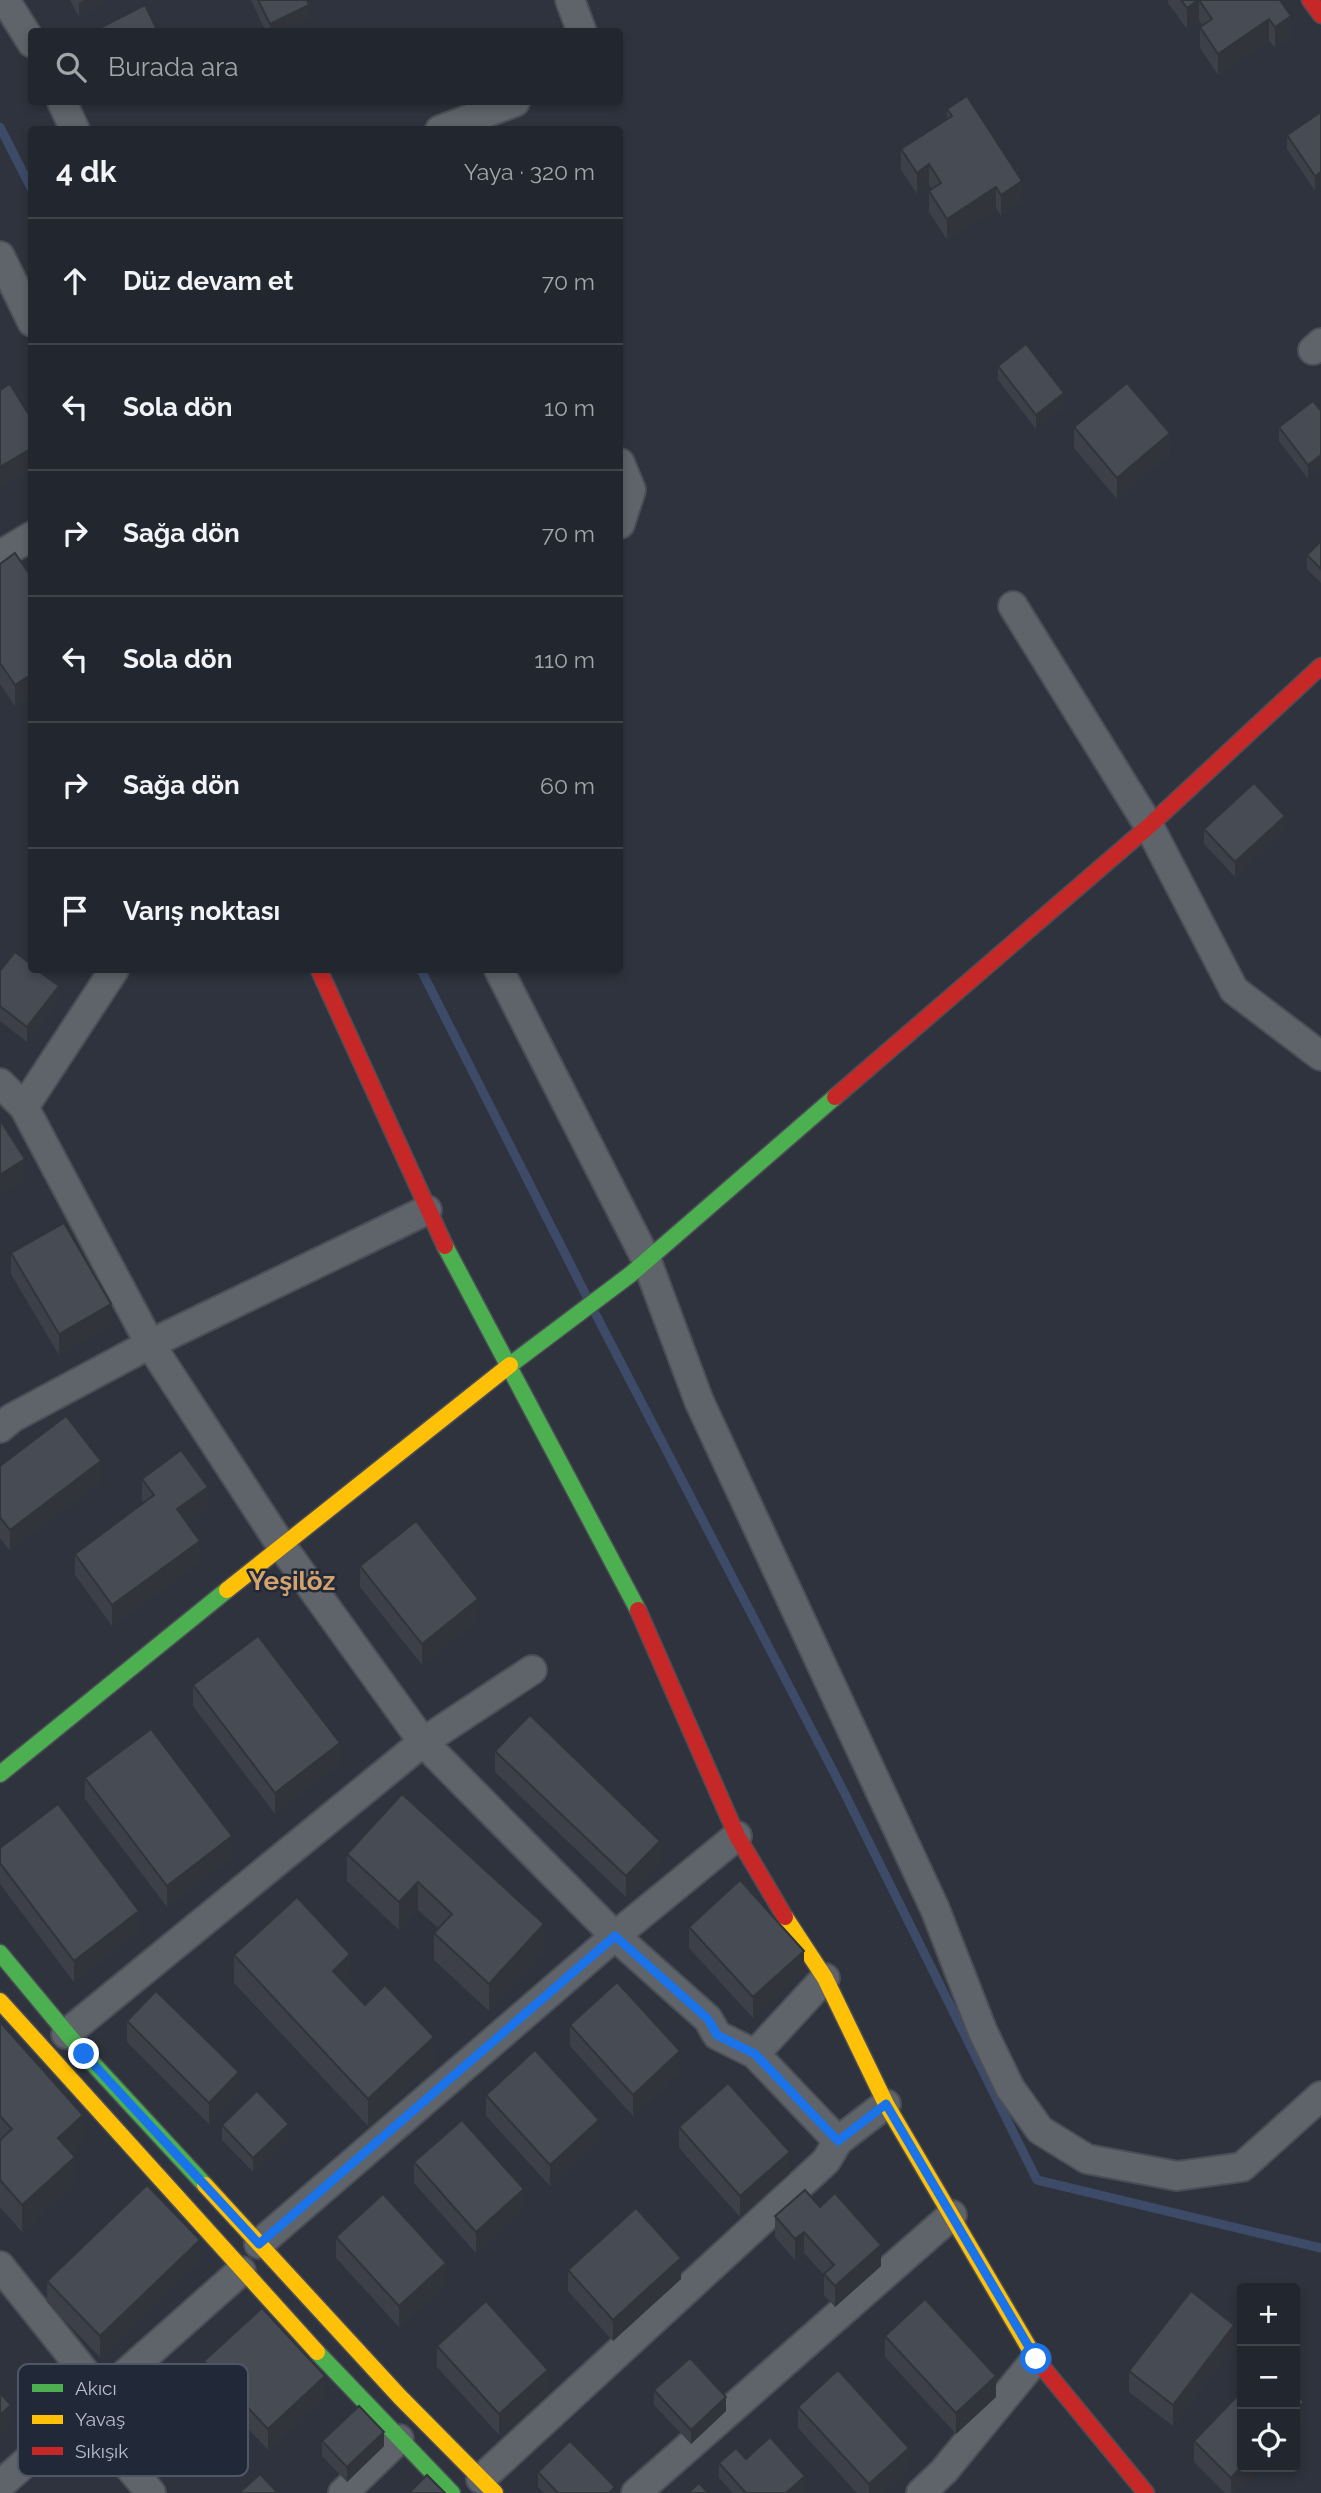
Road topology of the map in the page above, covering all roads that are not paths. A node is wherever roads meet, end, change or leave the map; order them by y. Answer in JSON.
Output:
{"nodes":[{"id":1,"x":5,"y":0,"type":"edge"},
{"id":2,"x":570,"y":0,"type":"edge"},
{"id":3,"x":1310,"y":0,"type":"edge"},
{"id":4,"x":1321,"y":15,"type":"edge"},
{"id":5,"x":580,"y":28,"type":"edge"},
{"id":6,"x":28,"y":37,"type":"edge"},
{"id":7,"x":63,"y":105,"type":"edge"},
{"id":8,"x":507,"y":105,"type":"edge"},
{"id":9,"x":73,"y":126,"type":"edge"},
{"id":10,"x":451,"y":126,"type":"edge"},
{"id":11,"x":0,"y":256,"type":"edge"},
{"id":12,"x":28,"y":314,"type":"edge"},
{"id":13,"x":623,"y":470,"type":"edge"},
{"id":14,"x":623,"y":515,"type":"edge"},
{"id":15,"x":28,"y":538,"type":"edge"},
{"id":16,"x":0,"y":555,"type":"edge"},
{"id":17,"x":1013,"y":607,"type":"dead end"},
{"id":18,"x":1321,"y":666,"type":"edge"},
{"id":19,"x":1149,"y":826,"type":"junction"},
{"id":20,"x":112,"y":973,"type":"edge"},
{"id":21,"x":319,"y":973,"type":"edge"},
{"id":22,"x":500,"y":973,"type":"edge"},
{"id":23,"x":1321,"y":1056,"type":"edge"},
{"id":24,"x":0,"y":1083,"type":"edge"},
{"id":25,"x":24,"y":1107,"type":"junction"},
{"id":26,"x":427,"y":1210,"type":"junction"},
{"id":27,"x":639,"y":1266,"type":"junction"},
{"id":28,"x":150,"y":1344,"type":"junction"},
{"id":29,"x":508,"y":1368,"type":"junction"},
{"id":30,"x":0,"y":1428,"type":"edge"},
{"id":31,"x":281,"y":1545,"type":"junction"},
{"id":32,"x":531,"y":1670,"type":"dead end"},
{"id":33,"x":423,"y":1742,"type":"junction"},
{"id":34,"x":29,"y":1751,"type":"junction"},
{"id":35,"x":0,"y":1774,"type":"edge"},
{"id":36,"x":20,"y":1779,"type":"dead end"},
{"id":37,"x":737,"y":1836,"type":"junction"},
{"id":38,"x":615,"y":1936,"type":"junction"},
{"id":39,"x":0,"y":1953,"type":"edge"},
{"id":40,"x":825,"y":1978,"type":"junction"},
{"id":41,"x":0,"y":2001,"type":"edge"},
{"id":42,"x":66,"y":2034,"type":"junction"},
{"id":43,"x":755,"y":2054,"type":"junction"},
{"id":44,"x":1321,"y":2096,"type":"edge"},
{"id":45,"x":886,"y":2104,"type":"junction"},
{"id":46,"x":838,"y":2141,"type":"junction"},
{"id":47,"x":952,"y":2215,"type":"junction"},
{"id":48,"x":259,"y":2244,"type":"junction"},
{"id":49,"x":0,"y":2266,"type":"edge"},
{"id":50,"x":241,"y":2271,"type":"junction"},
{"id":51,"x":1036,"y":2359,"type":"junction"},
{"id":52,"x":67,"y":2364,"type":"edge"},
{"id":53,"x":137,"y":2364,"type":"edge"},
{"id":54,"x":399,"y":2439,"type":"junction"},
{"id":55,"x":18,"y":2469,"type":"edge"},
{"id":56,"x":140,"y":2476,"type":"edge"},
{"id":57,"x":0,"y":2485,"type":"edge"},
{"id":58,"x":488,"y":2486,"type":"edge"},
{"id":59,"x":151,"y":2493,"type":"edge"},
{"id":60,"x":343,"y":2493,"type":"edge"},
{"id":61,"x":452,"y":2493,"type":"edge"},
{"id":62,"x":636,"y":2493,"type":"edge"},
{"id":63,"x":921,"y":2493,"type":"edge"},
{"id":64,"x":1146,"y":2493,"type":"edge"}],
"edges":[{"from":1,"to":6,"type":"street"},
{"from":2,"to":5,"type":"street"},
{"from":3,"to":4,"type":"street"},
{"from":7,"to":9,"type":"street"},
{"from":8,"to":10,"type":"street"},
{"from":11,"to":12,"type":"street"},
{"from":13,"to":14,"type":"street"},
{"from":15,"to":16,"type":"street"},
{"from":17,"to":19,"type":"street"},
{"from":18,"to":19,"type":"street"},
{"from":19,"to":23,"type":"street"},
{"from":19,"to":27,"type":"street"},
{"from":20,"to":25,"type":"street"},
{"from":21,"to":26,"type":"street"},
{"from":22,"to":27,"type":"street"},
{"from":24,"to":25,"type":"street"},
{"from":25,"to":28,"type":"street"},
{"from":26,"to":28,"type":"street"},
{"from":26,"to":29,"type":"street"},
{"from":27,"to":29,"type":"street"},
{"from":27,"to":44,"type":"street"},
{"from":28,"to":30,"type":"street"},
{"from":28,"to":31,"type":"street"},
{"from":29,"to":31,"type":"street"},
{"from":29,"to":37,"type":"street"},
{"from":31,"to":33,"type":"street"},
{"from":31,"to":34,"type":"street"},
{"from":32,"to":33,"type":"street"},
{"from":33,"to":38,"type":"street"},
{"from":33,"to":42,"type":"street"},
{"from":34,"to":35,"type":"street"},
{"from":34,"to":36,"type":"street"},
{"from":37,"to":38,"type":"street"},
{"from":37,"to":40,"type":"street"},
{"from":38,"to":43,"type":"street"},
{"from":38,"to":48,"type":"street"},
{"from":39,"to":42,"type":"street"},
{"from":40,"to":43,"type":"street"},
{"from":40,"to":45,"type":"street"},
{"from":41,"to":50,"type":"street"},
{"from":42,"to":48,"type":"street"},
{"from":43,"to":46,"type":"street"},
{"from":45,"to":46,"type":"street"},
{"from":45,"to":47,"type":"street"},
{"from":46,"to":58,"type":"street"},
{"from":47,"to":51,"type":"street"},
{"from":47,"to":62,"type":"street"},
{"from":48,"to":58,"type":"street"},
{"from":49,"to":52,"type":"street"},
{"from":50,"to":53,"type":"street"},
{"from":50,"to":54,"type":"street"},
{"from":51,"to":63,"type":"street"},
{"from":51,"to":64,"type":"street"},
{"from":54,"to":60,"type":"street"},
{"from":54,"to":61,"type":"street"},
{"from":55,"to":57,"type":"street"},
{"from":56,"to":59,"type":"street"}]}
